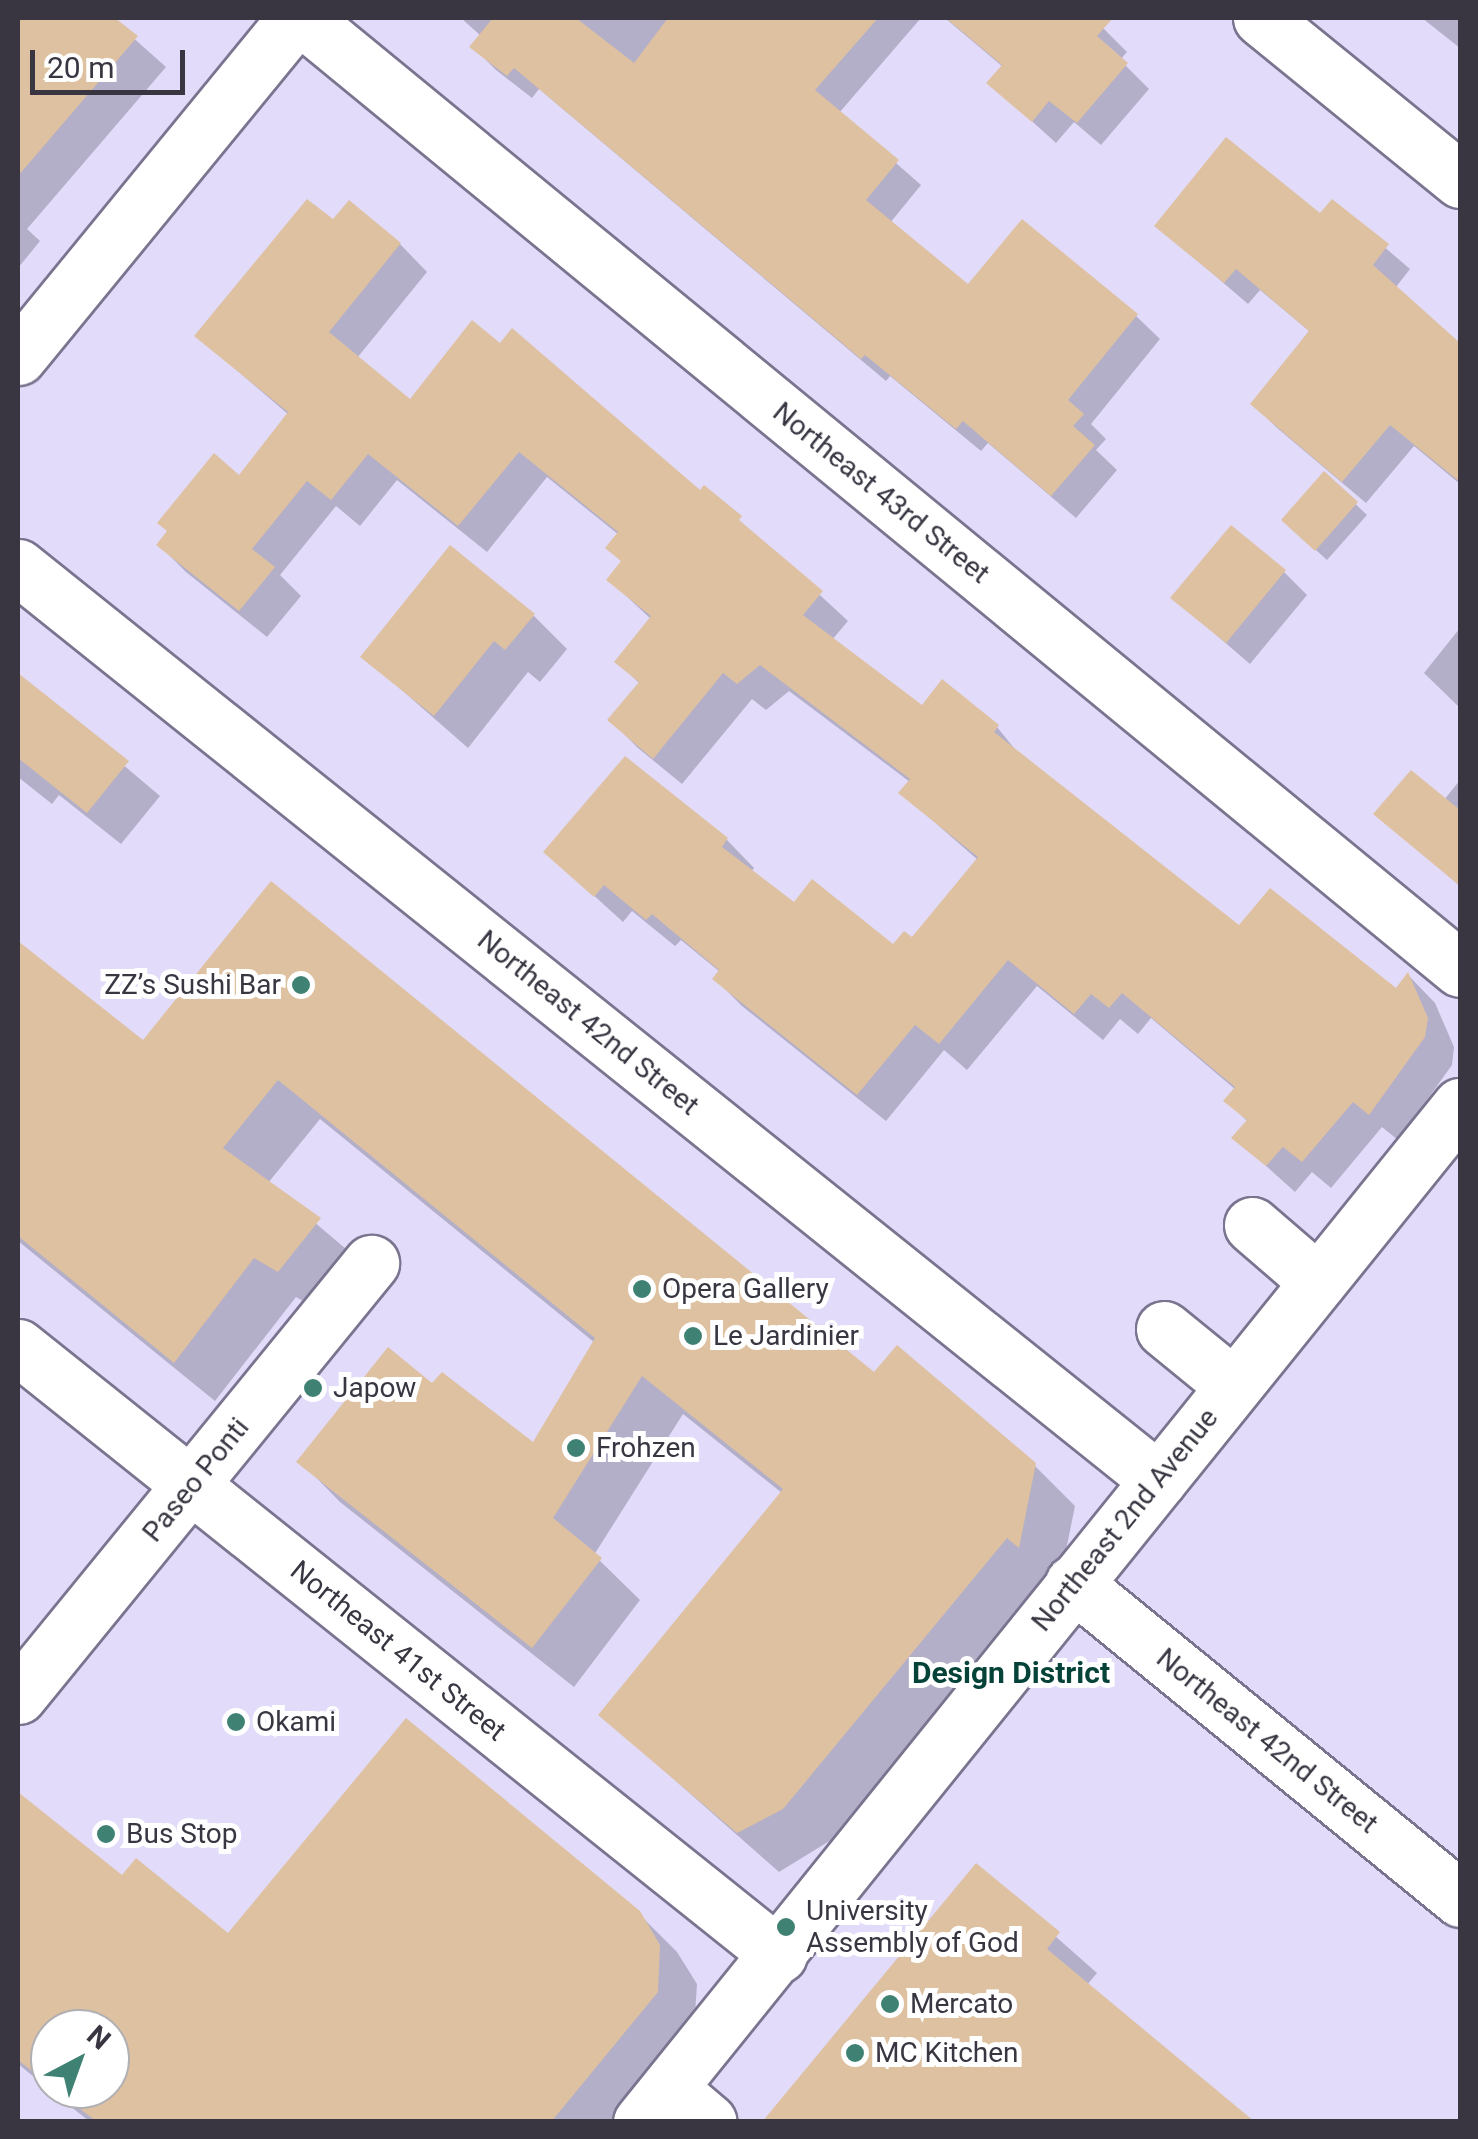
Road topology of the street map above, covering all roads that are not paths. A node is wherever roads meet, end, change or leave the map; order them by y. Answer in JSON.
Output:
{"nodes":[{"id":1,"x":295,"y":18,"type":"edge"},
{"id":2,"x":302,"y":18,"type":"edge"},
{"id":3,"x":1261,"y":18,"type":"edge"},
{"id":4,"x":1460,"y":180,"type":"edge"},
{"id":5,"x":18,"y":357,"type":"edge"},
{"id":6,"x":18,"y":567,"type":"edge"},
{"id":7,"x":1460,"y":968,"type":"edge"},
{"id":8,"x":1460,"y":1106,"type":"edge"},
{"id":9,"x":1252,"y":1225,"type":"dead end"},
{"id":10,"x":371,"y":1263,"type":"dead end"},
{"id":11,"x":1318,"y":1282,"type":"junction"},
{"id":12,"x":1164,"y":1330,"type":"dead end"},
{"id":13,"x":18,"y":1347,"type":"edge"},
{"id":14,"x":1234,"y":1386,"type":"junction"},
{"id":15,"x":1158,"y":1480,"type":"junction"},
{"id":16,"x":192,"y":1486,"type":"junction"},
{"id":17,"x":1073,"y":1583,"type":"junction"},
{"id":18,"x":18,"y":1696,"type":"edge"},
{"id":19,"x":1460,"y":1900,"type":"edge"},
{"id":20,"x":779,"y":1954,"type":"junction"},
{"id":21,"x":673,"y":2110,"type":"edge"}],
"edges":[{"from":1,"to":5,"type":"street"},
{"from":2,"to":7,"type":"street","name":"Northeast 43rd Street"},
{"from":3,"to":4,"type":"street"},
{"from":6,"to":15,"type":"street","name":"Northeast 42nd Street"},
{"from":8,"to":11,"type":"street","name":"Northeast 2nd Avenue"},
{"from":9,"to":11,"type":"street"},
{"from":10,"to":16,"type":"street","name":"Paseo Ponti"},
{"from":11,"to":14,"type":"street","name":"Northeast 2nd Avenue"},
{"from":12,"to":14,"type":"street"},
{"from":13,"to":16,"type":"street","name":"Northeast 41st Street"},
{"from":14,"to":15,"type":"street","name":"Northeast 2nd Avenue"},
{"from":15,"to":17,"type":"street","name":"Northeast 2nd Avenue"},
{"from":16,"to":18,"type":"street","name":"Paseo Ponti"},
{"from":16,"to":20,"type":"street","name":"Northeast 41st Street"},
{"from":17,"to":19,"type":"street","name":"Northeast 42nd Street"},
{"from":17,"to":20,"type":"street","name":"Northeast 2nd Avenue"},
{"from":20,"to":21,"type":"street","name":"Northeast 2nd Avenue"}]}
